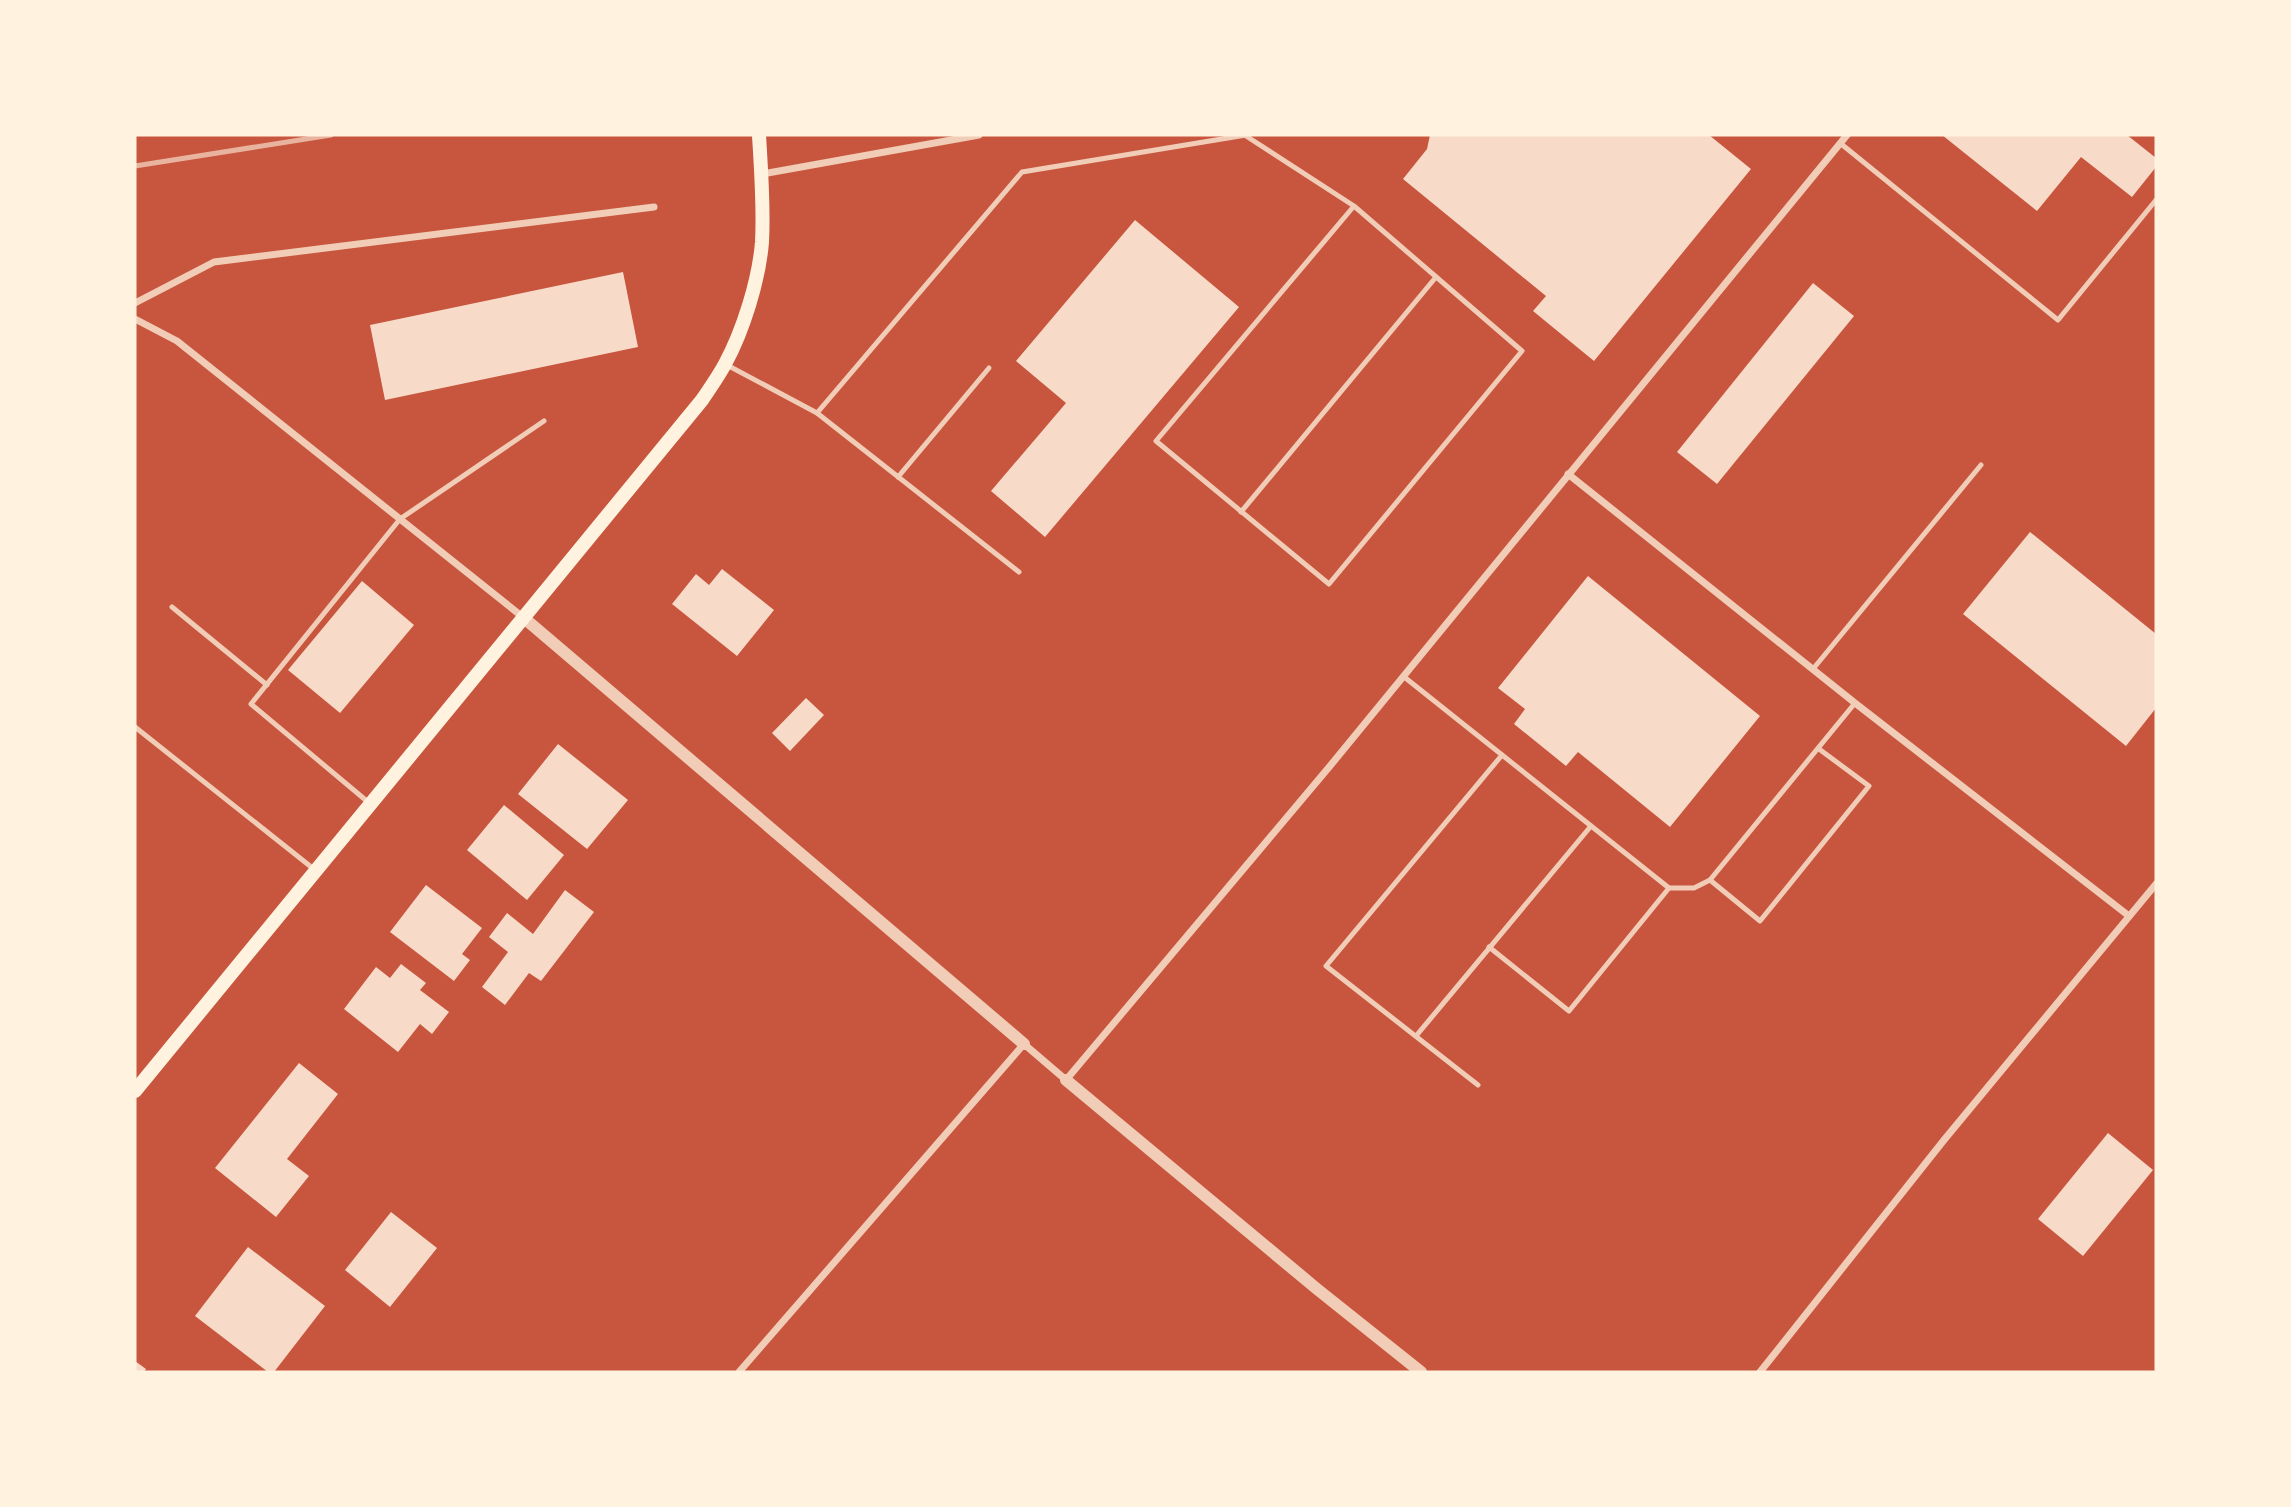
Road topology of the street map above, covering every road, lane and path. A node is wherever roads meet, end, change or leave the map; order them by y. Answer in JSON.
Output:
{"nodes":[{"id":1,"x":758,"y":135,"type":"edge"},
{"id":2,"x":979,"y":135,"type":"edge"},
{"id":3,"x":1246,"y":135,"type":"edge"},
{"id":4,"x":1847,"y":135,"type":"edge"},
{"id":5,"x":1840,"y":143,"type":"junction"},
{"id":6,"x":762,"y":174,"type":"junction"},
{"id":7,"x":2156,"y":200,"type":"edge"},
{"id":8,"x":1354,"y":206,"type":"junction"},
{"id":9,"x":654,"y":207,"type":"dead end"},
{"id":10,"x":1436,"y":277,"type":"junction"},
{"id":11,"x":135,"y":303,"type":"edge"},
{"id":12,"x":135,"y":319,"type":"edge"},
{"id":13,"x":725,"y":364,"type":"junction"},
{"id":14,"x":989,"y":368,"type":"dead end"},
{"id":15,"x":817,"y":414,"type":"junction"},
{"id":16,"x":544,"y":421,"type":"dead end"},
{"id":17,"x":1981,"y":466,"type":"dead end"},
{"id":18,"x":1568,"y":474,"type":"junction"},
{"id":19,"x":898,"y":477,"type":"junction"},
{"id":20,"x":1241,"y":512,"type":"junction"},
{"id":21,"x":401,"y":519,"type":"junction"},
{"id":22,"x":1019,"y":572,"type":"dead end"},
{"id":23,"x":172,"y":607,"type":"dead end"},
{"id":24,"x":524,"y":618,"type":"junction"},
{"id":25,"x":1813,"y":669,"type":"junction"},
{"id":26,"x":1403,"y":676,"type":"junction"},
{"id":27,"x":267,"y":685,"type":"junction"},
{"id":28,"x":1855,"y":703,"type":"junction"},
{"id":29,"x":135,"y":727,"type":"edge"},
{"id":30,"x":1819,"y":749,"type":"junction"},
{"id":31,"x":1502,"y":754,"type":"junction"},
{"id":32,"x":370,"y":804,"type":"junction"},
{"id":33,"x":1591,"y":826,"type":"junction"},
{"id":34,"x":315,"y":870,"type":"junction"},
{"id":35,"x":1710,"y":880,"type":"junction"},
{"id":36,"x":2156,"y":884,"type":"edge"},
{"id":37,"x":1669,"y":888,"type":"junction"},
{"id":38,"x":2129,"y":916,"type":"junction"},
{"id":39,"x":1489,"y":947,"type":"junction"},
{"id":40,"x":1416,"y":1036,"type":"junction"},
{"id":41,"x":1024,"y":1044,"type":"junction"},
{"id":42,"x":1066,"y":1080,"type":"junction"},
{"id":43,"x":1478,"y":1085,"type":"dead end"},
{"id":44,"x":135,"y":1091,"type":"edge"},
{"id":45,"x":739,"y":1372,"type":"edge"},
{"id":46,"x":1421,"y":1372,"type":"edge"},
{"id":47,"x":1760,"y":1372,"type":"edge"}],
"edges":[{"from":1,"to":6,"type":"main road"},
{"from":2,"to":6,"type":"street"},
{"from":3,"to":8,"type":"lane"},
{"from":3,"to":15,"type":"lane"},
{"from":4,"to":5,"type":"street"},
{"from":5,"to":7,"type":"lane"},
{"from":5,"to":18,"type":"street"},
{"from":6,"to":13,"type":"main road"},
{"from":8,"to":10,"type":"lane"},
{"from":8,"to":20,"type":"lane"},
{"from":9,"to":11,"type":"street"},
{"from":10,"to":20,"type":"lane"},
{"from":10,"to":20,"type":"lane"},
{"from":12,"to":21,"type":"street"},
{"from":13,"to":15,"type":"lane"},
{"from":13,"to":24,"type":"main road"},
{"from":14,"to":19,"type":"lane"},
{"from":15,"to":19,"type":"lane"},
{"from":16,"to":21,"type":"lane"},
{"from":17,"to":25,"type":"lane"},
{"from":18,"to":25,"type":"street"},
{"from":18,"to":26,"type":"street"},
{"from":19,"to":22,"type":"lane"},
{"from":21,"to":24,"type":"street"},
{"from":21,"to":27,"type":"lane"},
{"from":23,"to":27,"type":"lane"},
{"from":24,"to":32,"type":"main road"},
{"from":24,"to":41,"type":"street"},
{"from":25,"to":28,"type":"street"},
{"from":26,"to":31,"type":"lane"},
{"from":26,"to":42,"type":"street"},
{"from":27,"to":32,"type":"lane"},
{"from":28,"to":30,"type":"lane"},
{"from":28,"to":38,"type":"street"},
{"from":29,"to":34,"type":"lane"},
{"from":30,"to":35,"type":"lane"},
{"from":30,"to":35,"type":"lane"},
{"from":31,"to":33,"type":"lane"},
{"from":31,"to":40,"type":"lane"},
{"from":32,"to":34,"type":"main road"},
{"from":33,"to":37,"type":"lane"},
{"from":33,"to":39,"type":"lane"},
{"from":34,"to":44,"type":"main road"},
{"from":35,"to":37,"type":"lane"},
{"from":36,"to":38,"type":"street"},
{"from":37,"to":39,"type":"lane"},
{"from":38,"to":47,"type":"street"},
{"from":39,"to":40,"type":"lane"},
{"from":40,"to":43,"type":"lane"},
{"from":41,"to":42,"type":"street"},
{"from":41,"to":45,"type":"street"},
{"from":42,"to":46,"type":"street"}]}
